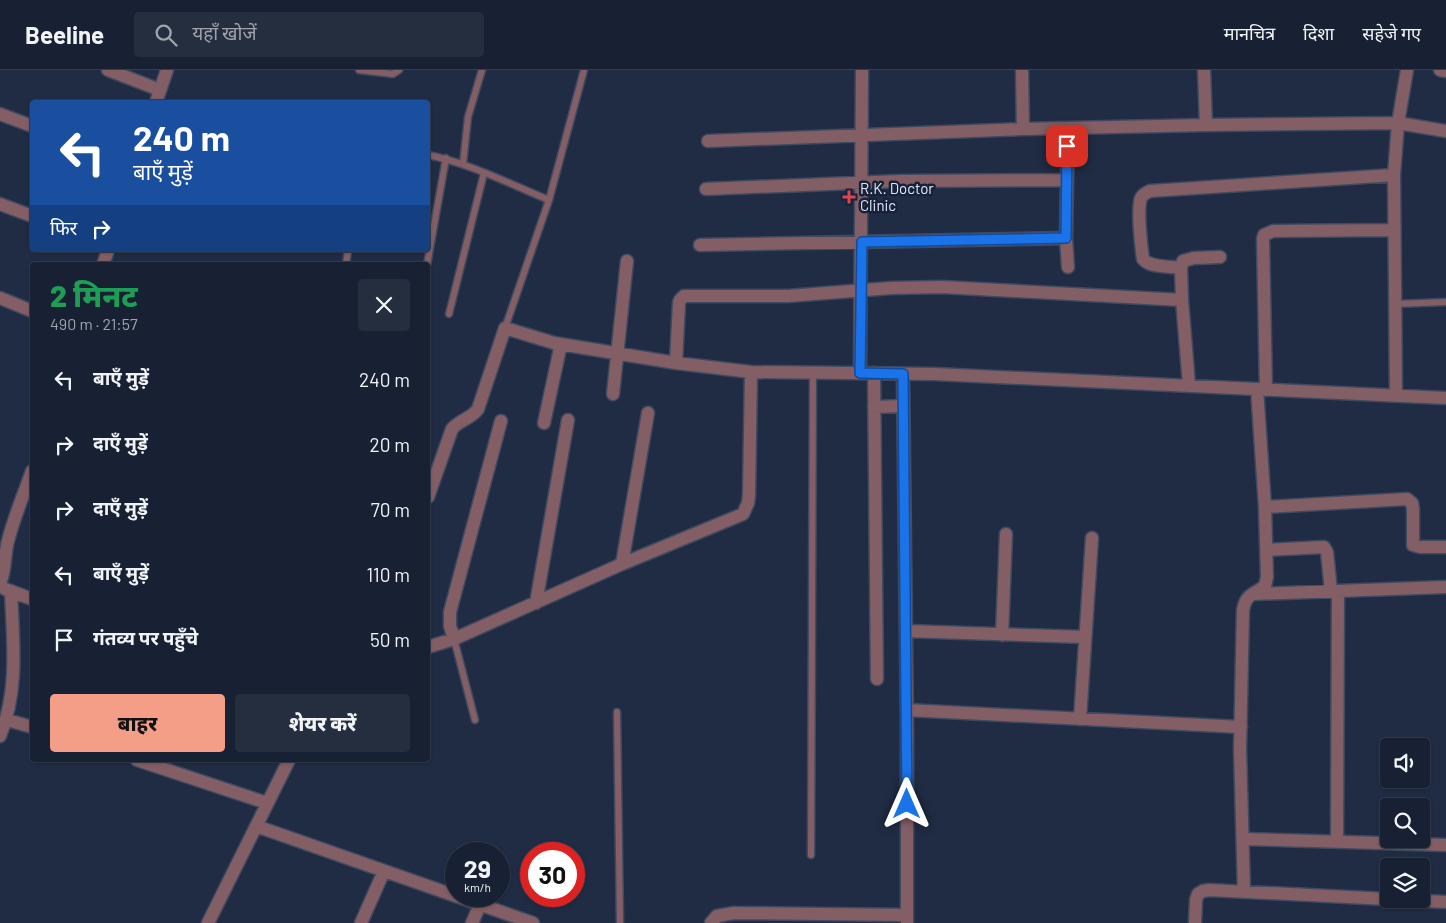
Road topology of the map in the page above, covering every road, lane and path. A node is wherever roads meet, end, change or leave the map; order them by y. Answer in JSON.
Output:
{"nodes":[{"id":1,"x":108,"y":70,"type":"edge"},
{"id":2,"x":167,"y":70,"type":"edge"},
{"id":3,"x":359,"y":70,"type":"edge"},
{"id":4,"x":399,"y":70,"type":"edge"},
{"id":5,"x":482,"y":70,"type":"edge"},
{"id":6,"x":584,"y":70,"type":"edge"},
{"id":7,"x":862,"y":70,"type":"edge"},
{"id":8,"x":1022,"y":70,"type":"edge"},
{"id":9,"x":1204,"y":70,"type":"edge"},
{"id":10,"x":1407,"y":70,"type":"edge"},
{"id":11,"x":1440,"y":70,"type":"edge"},
{"id":12,"x":1446,"y":71,"type":"edge"},
{"id":13,"x":158,"y":96,"type":"edge"},
{"id":14,"x":0,"y":114,"type":"edge"},
{"id":15,"x":1398,"y":124,"type":"junction"},
{"id":16,"x":30,"y":125,"type":"edge"},
{"id":17,"x":1206,"y":125,"type":"junction"},
{"id":18,"x":1023,"y":129,"type":"junction"},
{"id":19,"x":1068,"y":129,"type":"junction"},
{"id":20,"x":1446,"y":131,"type":"edge"},
{"id":21,"x":860,"y":136,"type":"junction"},
{"id":22,"x":708,"y":141,"type":"dead end"},
{"id":23,"x":430,"y":155,"type":"edge"},
{"id":24,"x":446,"y":158,"type":"junction"},
{"id":25,"x":463,"y":164,"type":"junction"},
{"id":26,"x":484,"y":173,"type":"junction"},
{"id":27,"x":1394,"y":175,"type":"junction"},
{"id":28,"x":1067,"y":180,"type":"junction"},
{"id":29,"x":862,"y":182,"type":"junction"},
{"id":30,"x":706,"y":189,"type":"dead end"},
{"id":31,"x":549,"y":200,"type":"junction"},
{"id":32,"x":0,"y":204,"type":"edge"},
{"id":33,"x":30,"y":215,"type":"edge"},
{"id":34,"x":1394,"y":230,"type":"junction"},
{"id":35,"x":1066,"y":238,"type":"junction"},
{"id":36,"x":862,"y":242,"type":"junction"},
{"id":37,"x":700,"y":245,"type":"dead end"},
{"id":38,"x":430,"y":248,"type":"edge"},
{"id":39,"x":1220,"y":256,"type":"dead end"},
{"id":40,"x":627,"y":261,"type":"dead end"},
{"id":41,"x":1068,"y":267,"type":"dead end"},
{"id":42,"x":1181,"y":268,"type":"junction"},
{"id":43,"x":861,"y":290,"type":"junction"},
{"id":44,"x":0,"y":298,"type":"edge"},
{"id":45,"x":1182,"y":300,"type":"junction"},
{"id":46,"x":1446,"y":302,"type":"edge"},
{"id":47,"x":1395,"y":304,"type":"junction"},
{"id":48,"x":30,"y":310,"type":"edge"},
{"id":49,"x":449,"y":314,"type":"dead end"},
{"id":50,"x":505,"y":328,"type":"junction"},
{"id":51,"x":561,"y":344,"type":"junction"},
{"id":52,"x":617,"y":353,"type":"junction"},
{"id":53,"x":676,"y":363,"type":"junction"},
{"id":54,"x":751,"y":372,"type":"junction"},
{"id":55,"x":813,"y":372,"type":"junction"},
{"id":56,"x":860,"y":373,"type":"junction"},
{"id":57,"x":874,"y":373,"type":"junction"},
{"id":58,"x":903,"y":374,"type":"junction"},
{"id":59,"x":1189,"y":385,"type":"junction"},
{"id":60,"x":1261,"y":389,"type":"junction"},
{"id":61,"x":613,"y":394,"type":"dead end"},
{"id":62,"x":1396,"y":396,"type":"junction"},
{"id":63,"x":1446,"y":398,"type":"edge"},
{"id":64,"x":903,"y":406,"type":"junction"},
{"id":65,"x":874,"y":407,"type":"junction"},
{"id":66,"x":648,"y":413,"type":"dead end"},
{"id":67,"x":568,"y":420,"type":"dead end"},
{"id":68,"x":501,"y":421,"type":"dead end"},
{"id":69,"x":544,"y":423,"type":"dead end"},
{"id":70,"x":30,"y":476,"type":"edge"},
{"id":71,"x":430,"y":490,"type":"edge"},
{"id":72,"x":1265,"y":507,"type":"junction"},
{"id":73,"x":1006,"y":534,"type":"dead end"},
{"id":74,"x":1092,"y":538,"type":"dead end"},
{"id":75,"x":1446,"y":547,"type":"edge"},
{"id":76,"x":1266,"y":550,"type":"junction"},
{"id":77,"x":622,"y":564,"type":"junction"},
{"id":78,"x":0,"y":583,"type":"edge"},
{"id":79,"x":1446,"y":587,"type":"edge"},
{"id":80,"x":5,"y":590,"type":"edge"},
{"id":81,"x":1334,"y":591,"type":"junction"},
{"id":82,"x":1251,"y":594,"type":"junction"},
{"id":83,"x":30,"y":598,"type":"edge"},
{"id":84,"x":536,"y":603,"type":"junction"},
{"id":85,"x":906,"y":631,"type":"junction"},
{"id":86,"x":1002,"y":635,"type":"junction"},
{"id":87,"x":1085,"y":637,"type":"junction"},
{"id":88,"x":454,"y":639,"type":"junction"},
{"id":89,"x":430,"y":646,"type":"edge"},
{"id":90,"x":877,"y":679,"type":"dead end"},
{"id":91,"x":907,"y":710,"type":"junction"},
{"id":92,"x":617,"y":712,"type":"dead end"},
{"id":93,"x":1080,"y":719,"type":"junction"},
{"id":94,"x":7,"y":720,"type":"junction"},
{"id":95,"x":475,"y":720,"type":"dead end"},
{"id":96,"x":30,"y":726,"type":"edge"},
{"id":97,"x":1240,"y":727,"type":"junction"},
{"id":98,"x":0,"y":736,"type":"edge"},
{"id":99,"x":143,"y":762,"type":"edge"},
{"id":100,"x":288,"y":762,"type":"edge"},
{"id":101,"x":268,"y":803,"type":"junction"},
{"id":102,"x":256,"y":826,"type":"junction"},
{"id":103,"x":1243,"y":839,"type":"junction"},
{"id":104,"x":1337,"y":842,"type":"junction"},
{"id":105,"x":1446,"y":845,"type":"edge"},
{"id":106,"x":811,"y":855,"type":"dead end"},
{"id":107,"x":384,"y":871,"type":"junction"},
{"id":108,"x":1244,"y":892,"type":"junction"},
{"id":109,"x":445,"y":893,"type":"edge"},
{"id":110,"x":1446,"y":902,"type":"edge"},
{"id":111,"x":479,"y":907,"type":"edge"},
{"id":112,"x":486,"y":907,"type":"edge"},
{"id":113,"x":908,"y":919,"type":"edge"},
{"id":114,"x":208,"y":923,"type":"edge"},
{"id":115,"x":360,"y":923,"type":"edge"},
{"id":116,"x":472,"y":923,"type":"edge"},
{"id":117,"x":533,"y":923,"type":"edge"},
{"id":118,"x":620,"y":923,"type":"edge"},
{"id":119,"x":710,"y":923,"type":"edge"},
{"id":120,"x":1195,"y":923,"type":"edge"}],
"edges":[{"from":1,"to":13,"type":"street"},
{"from":2,"to":13,"type":"street"},
{"from":3,"to":4,"type":"lane"},
{"from":5,"to":25,"type":"lane"},
{"from":6,"to":31,"type":"lane"},
{"from":7,"to":21,"type":"street"},
{"from":8,"to":18,"type":"street"},
{"from":9,"to":17,"type":"street"},
{"from":10,"to":15,"type":"street"},
{"from":11,"to":12,"type":"street"},
{"from":14,"to":16,"type":"street"},
{"from":15,"to":17,"type":"street"},
{"from":15,"to":20,"type":"street"},
{"from":15,"to":27,"type":"street"},
{"from":17,"to":19,"type":"street"},
{"from":18,"to":19,"type":"street"},
{"from":18,"to":21,"type":"street"},
{"from":19,"to":28,"type":"street"},
{"from":21,"to":22,"type":"street"},
{"from":21,"to":29,"type":"street"},
{"from":23,"to":24,"type":"lane"},
{"from":24,"to":25,"type":"lane"},
{"from":24,"to":38,"type":"lane"},
{"from":25,"to":26,"type":"lane"},
{"from":26,"to":31,"type":"lane"},
{"from":26,"to":49,"type":"lane"},
{"from":27,"to":34,"type":"street"},
{"from":27,"to":42,"type":"street"},
{"from":28,"to":29,"type":"street"},
{"from":28,"to":35,"type":"street"},
{"from":29,"to":30,"type":"street"},
{"from":29,"to":36,"type":"street"},
{"from":31,"to":50,"type":"lane"},
{"from":32,"to":33,"type":"street"},
{"from":34,"to":47,"type":"street"},
{"from":34,"to":60,"type":"street"},
{"from":35,"to":36,"type":"street"},
{"from":35,"to":41,"type":"street"},
{"from":36,"to":37,"type":"street"},
{"from":36,"to":43,"type":"street"},
{"from":39,"to":42,"type":"street"},
{"from":40,"to":52,"type":"street"},
{"from":42,"to":45,"type":"street"},
{"from":43,"to":45,"type":"street"},
{"from":43,"to":53,"type":"street"},
{"from":43,"to":56,"type":"street"},
{"from":44,"to":48,"type":"street"},
{"from":45,"to":59,"type":"street"},
{"from":46,"to":47,"type":"lane"},
{"from":47,"to":62,"type":"street"},
{"from":50,"to":51,"type":"street"},
{"from":50,"to":71,"type":"street"},
{"from":51,"to":52,"type":"street"},
{"from":51,"to":69,"type":"street"},
{"from":52,"to":53,"type":"street"},
{"from":52,"to":61,"type":"street"},
{"from":53,"to":54,"type":"street"},
{"from":54,"to":55,"type":"street"},
{"from":54,"to":77,"type":"street"},
{"from":55,"to":56,"type":"street"},
{"from":55,"to":106,"type":"lane"},
{"from":56,"to":57,"type":"street"},
{"from":57,"to":58,"type":"street"},
{"from":57,"to":65,"type":"street"},
{"from":58,"to":59,"type":"street"},
{"from":58,"to":64,"type":"street"},
{"from":59,"to":60,"type":"street"},
{"from":60,"to":62,"type":"street"},
{"from":60,"to":72,"type":"street"},
{"from":62,"to":63,"type":"street"},
{"from":64,"to":65,"type":"street"},
{"from":64,"to":85,"type":"street"},
{"from":65,"to":90,"type":"street"},
{"from":66,"to":77,"type":"street"},
{"from":67,"to":84,"type":"street"},
{"from":68,"to":88,"type":"street"},
{"from":70,"to":78,"type":"street"},
{"from":72,"to":75,"type":"street"},
{"from":72,"to":76,"type":"street"},
{"from":73,"to":86,"type":"street"},
{"from":74,"to":87,"type":"street"},
{"from":76,"to":81,"type":"street"},
{"from":76,"to":82,"type":"street"},
{"from":77,"to":84,"type":"street"},
{"from":79,"to":81,"type":"street"},
{"from":80,"to":83,"type":"street"},
{"from":80,"to":94,"type":"street"},
{"from":81,"to":82,"type":"street"},
{"from":81,"to":104,"type":"street"},
{"from":82,"to":97,"type":"street"},
{"from":84,"to":88,"type":"street"},
{"from":85,"to":86,"type":"street"},
{"from":85,"to":91,"type":"street"},
{"from":86,"to":87,"type":"street"},
{"from":87,"to":93,"type":"street"},
{"from":88,"to":89,"type":"street"},
{"from":88,"to":95,"type":"lane"},
{"from":91,"to":93,"type":"street"},
{"from":91,"to":113,"type":"street"},
{"from":92,"to":118,"type":"lane"},
{"from":93,"to":97,"type":"street"},
{"from":94,"to":96,"type":"street"},
{"from":94,"to":98,"type":"street"},
{"from":97,"to":103,"type":"street"},
{"from":99,"to":101,"type":"street"},
{"from":100,"to":101,"type":"street"},
{"from":101,"to":102,"type":"street"},
{"from":102,"to":107,"type":"street"},
{"from":102,"to":114,"type":"street"},
{"from":103,"to":104,"type":"street"},
{"from":103,"to":108,"type":"street"},
{"from":104,"to":105,"type":"street"},
{"from":107,"to":109,"type":"street"},
{"from":107,"to":115,"type":"street"},
{"from":108,"to":110,"type":"street"},
{"from":108,"to":120,"type":"street"},
{"from":111,"to":116,"type":"street"},
{"from":112,"to":117,"type":"street"},
{"from":113,"to":119,"type":"street"}]}
